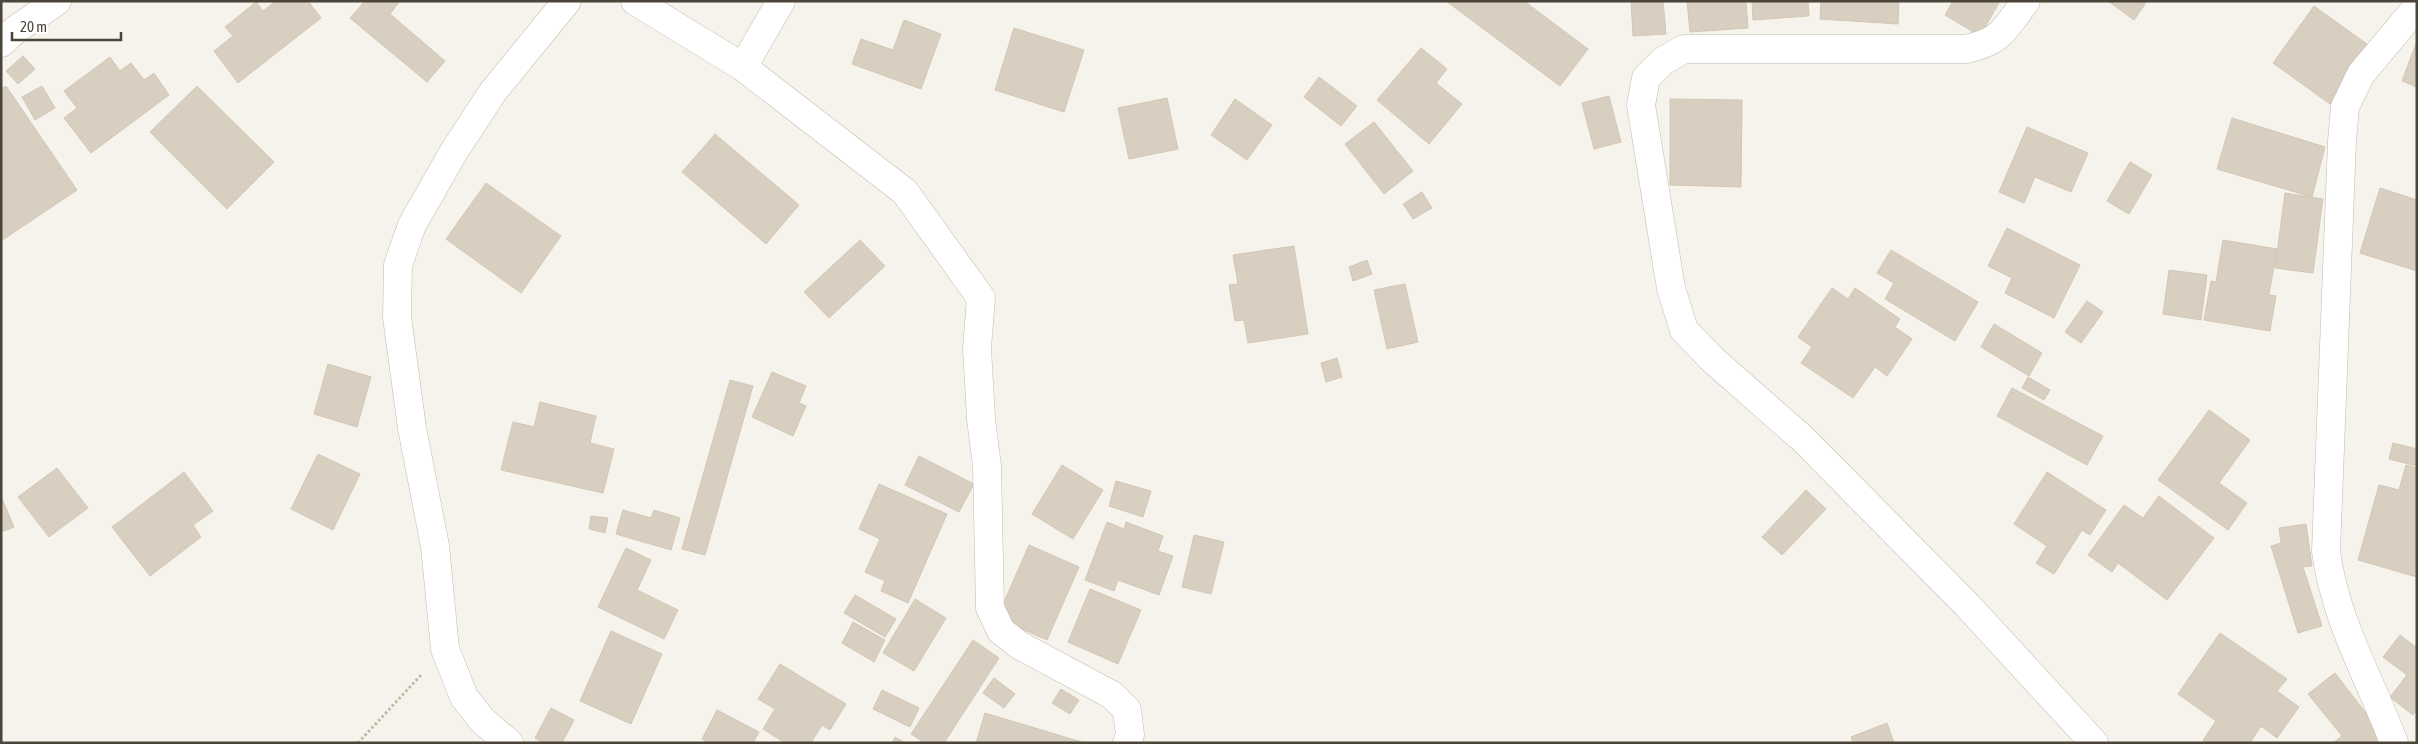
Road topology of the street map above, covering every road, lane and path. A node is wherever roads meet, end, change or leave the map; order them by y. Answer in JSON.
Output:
{"nodes":[{"id":1,"x":57,"y":1,"type":"edge"},
{"id":2,"x":567,"y":1,"type":"edge"},
{"id":3,"x":635,"y":1,"type":"edge"},
{"id":4,"x":782,"y":1,"type":"edge"},
{"id":5,"x":2026,"y":1,"type":"edge"},
{"id":6,"x":2417,"y":6,"type":"edge"},
{"id":7,"x":1,"y":43,"type":"edge"},
{"id":8,"x":743,"y":67,"type":"junction"},
{"id":9,"x":445,"y":650,"type":"junction"},
{"id":10,"x":358,"y":743,"type":"edge"},
{"id":11,"x":509,"y":743,"type":"edge"},
{"id":12,"x":1127,"y":743,"type":"edge"},
{"id":13,"x":2094,"y":743,"type":"edge"},
{"id":14,"x":2394,"y":743,"type":"edge"}],
"edges":[{"from":1,"to":7,"type":"street"},
{"from":2,"to":9,"type":"street"},
{"from":3,"to":8,"type":"street"},
{"from":4,"to":8,"type":"street"},
{"from":5,"to":13,"type":"street"},
{"from":6,"to":14,"type":"street"},
{"from":8,"to":12,"type":"street"},
{"from":9,"to":10,"type":"path"},
{"from":9,"to":11,"type":"street"}]}
